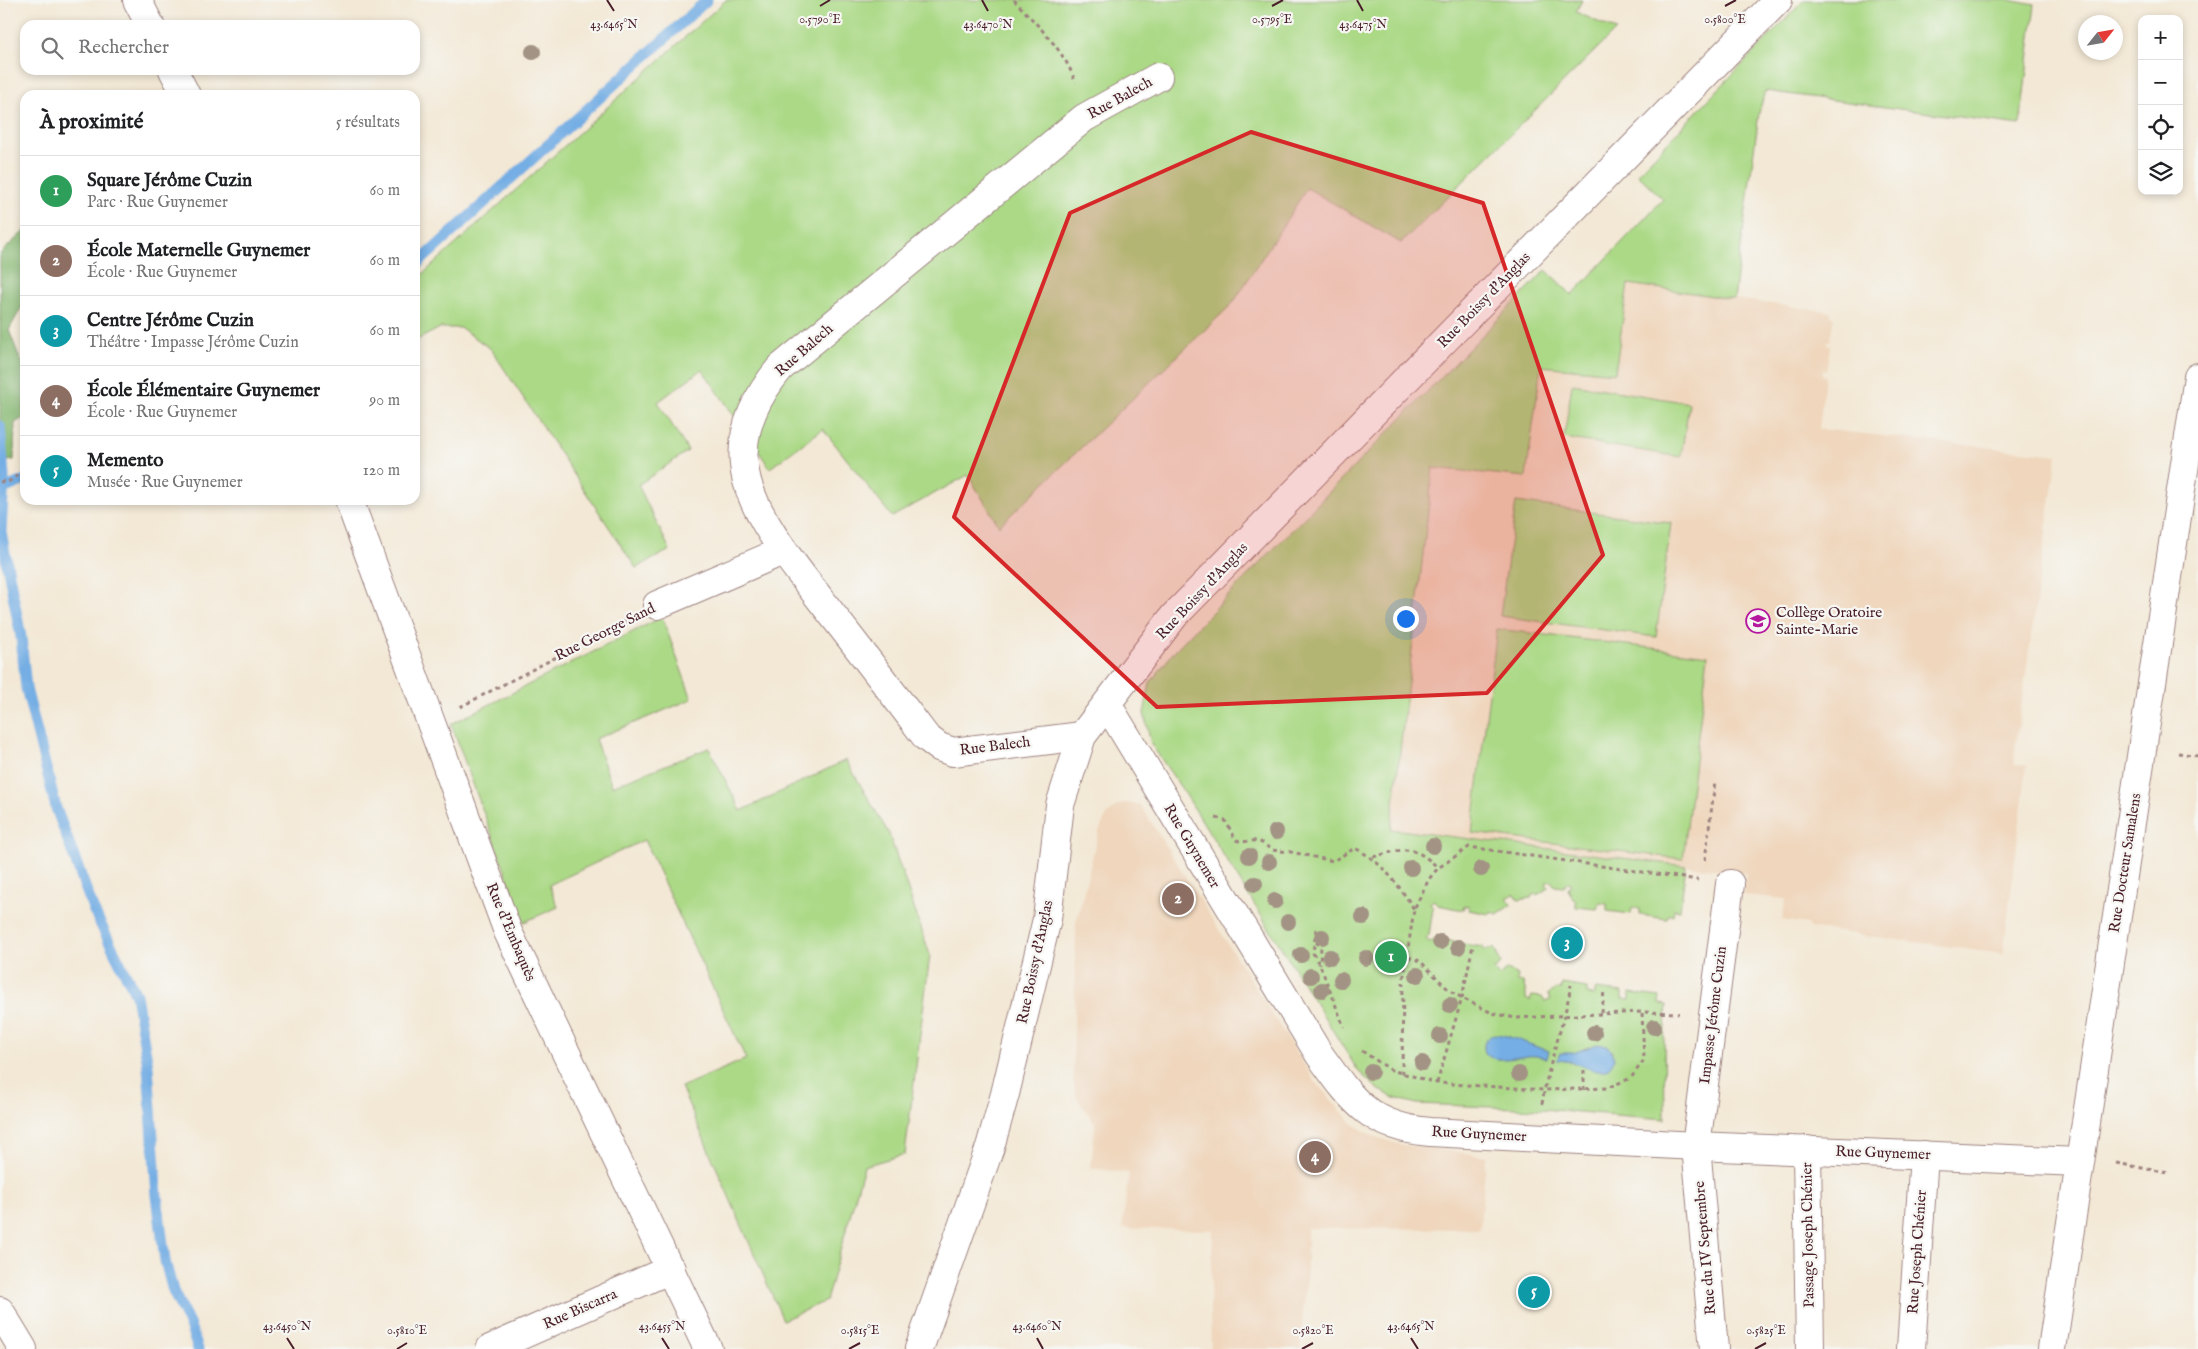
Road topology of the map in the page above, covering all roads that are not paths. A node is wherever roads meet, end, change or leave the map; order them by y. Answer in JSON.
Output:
{"nodes":[{"id":1,"x":1778,"y":0,"type":"edge"},
{"id":2,"x":176,"y":75,"type":"edge"},
{"id":3,"x":1158,"y":77,"type":"dead end"},
{"id":4,"x":183,"y":90,"type":"edge"},
{"id":5,"x":2198,"y":377,"type":"edge"},
{"id":6,"x":351,"y":505,"type":"edge"},
{"id":7,"x":783,"y":551,"type":"junction"},
{"id":8,"x":657,"y":605,"type":"road end"},
{"id":9,"x":1107,"y":704,"type":"junction"},
{"id":10,"x":1082,"y":736,"type":"junction"},
{"id":11,"x":1730,"y":884,"type":"road end"},
{"id":12,"x":1696,"y":1146,"type":"junction"},
{"id":13,"x":1807,"y":1150,"type":"junction"},
{"id":14,"x":1924,"y":1155,"type":"junction"},
{"id":15,"x":2079,"y":1162,"type":"junction"},
{"id":16,"x":671,"y":1269,"type":"junction"},
{"id":17,"x":0,"y":1311,"type":"edge"},
{"id":18,"x":23,"y":1349,"type":"edge"},
{"id":19,"x":490,"y":1349,"type":"edge"},
{"id":20,"x":708,"y":1349,"type":"edge"},
{"id":21,"x":919,"y":1349,"type":"edge"},
{"id":22,"x":1714,"y":1349,"type":"edge"},
{"id":23,"x":1810,"y":1349,"type":"edge"},
{"id":24,"x":1911,"y":1349,"type":"edge"},
{"id":25,"x":2052,"y":1349,"type":"edge"}],
"edges":[{"from":1,"to":9,"type":"street","name":"Rue Boissy d'Anglas"},
{"from":2,"to":4,"type":"street"},
{"from":3,"to":7,"type":"street","name":"Rue Balech"},
{"from":5,"to":15,"type":"street","name":"Rue Docteur Samalens"},
{"from":6,"to":16,"type":"street","name":"Rue d'Embaquès"},
{"from":7,"to":8,"type":"street","name":"Rue George Sand"},
{"from":7,"to":10,"type":"street","name":"Rue Balech"},
{"from":9,"to":10,"type":"street","name":"Rue Boissy d'Anglas"},
{"from":9,"to":12,"type":"street","name":"Rue Guynemer"},
{"from":10,"to":21,"type":"street","name":"Rue Boissy d'Anglas"},
{"from":11,"to":12,"type":"street","name":"Impasse Jérôme Cuzin"},
{"from":12,"to":13,"type":"street","name":"Rue Guynemer"},
{"from":12,"to":22,"type":"street","name":"Rue du IV Septembre"},
{"from":13,"to":14,"type":"street","name":"Rue Guynemer"},
{"from":13,"to":23,"type":"street","name":"Passage Joseph Chénier"},
{"from":14,"to":15,"type":"street","name":"Rue Guynemer"},
{"from":14,"to":24,"type":"street","name":"Rue Joseph Chénier"},
{"from":15,"to":25,"type":"street","name":"Rue Docteur Samalens"},
{"from":16,"to":19,"type":"street","name":"Rue Biscarra"},
{"from":16,"to":20,"type":"street","name":"Rue d'Embaquès"},
{"from":17,"to":18,"type":"street"}]}
